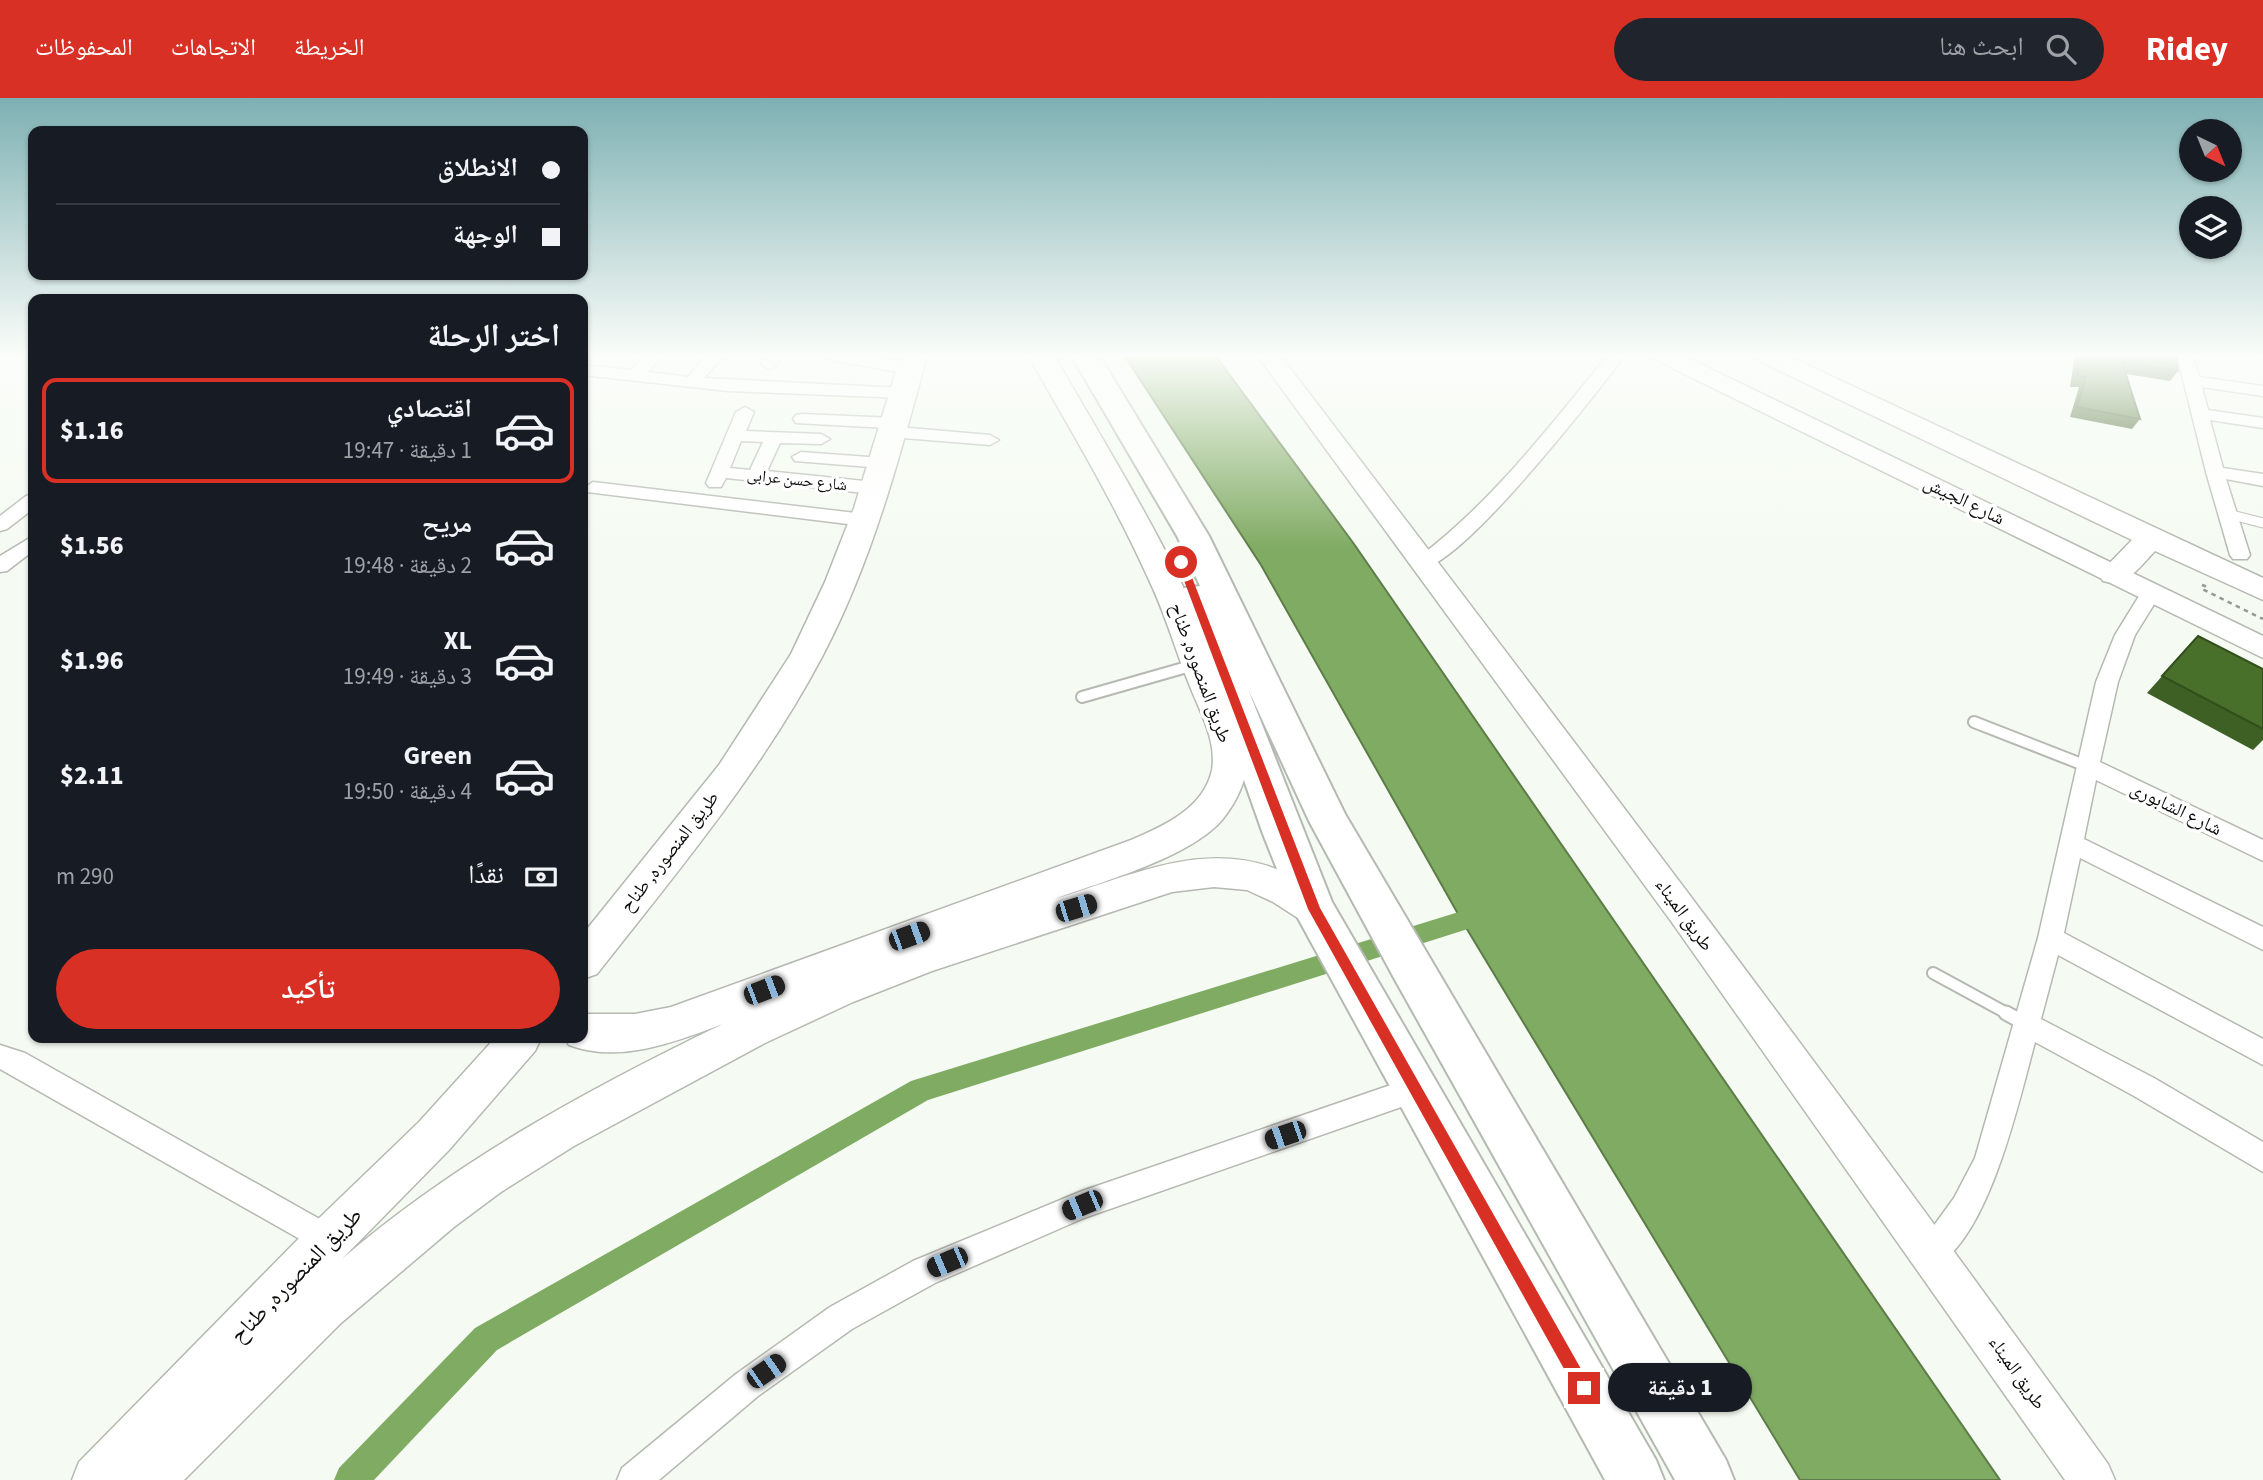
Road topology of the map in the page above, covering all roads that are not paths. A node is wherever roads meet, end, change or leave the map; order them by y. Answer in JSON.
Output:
{"nodes":[{"id":1,"x":742,"y":419,"type":"edge"},
{"id":2,"x":807,"y":419,"type":"edge"},
{"id":3,"x":895,"y":419,"type":"edge"},
{"id":4,"x":1077,"y":419,"type":"edge"},
{"id":5,"x":1101,"y":419,"type":"edge"},
{"id":6,"x":1123,"y":419,"type":"edge"},
{"id":7,"x":1144,"y":419,"type":"edge"},
{"id":8,"x":1317,"y":419,"type":"edge"},
{"id":9,"x":1563,"y":419,"type":"edge"},
{"id":10,"x":1797,"y":419,"type":"edge"},
{"id":11,"x":1903,"y":419,"type":"edge"},
{"id":12,"x":1948,"y":419,"type":"edge"},
{"id":13,"x":2203,"y":419,"type":"edge"},
{"id":14,"x":2239,"y":419,"type":"edge"},
{"id":15,"x":2263,"y":423,"type":"edge"},
{"id":16,"x":892,"y":428,"type":"junction"},
{"id":17,"x":735,"y":436,"type":"junction"},
{"id":18,"x":774,"y":437,"type":"junction"},
{"id":19,"x":821,"y":439,"type":"dead end"},
{"id":20,"x":990,"y":440,"type":"dead end"},
{"id":21,"x":801,"y":457,"type":"dead end"},
{"id":22,"x":719,"y":472,"type":"junction"},
{"id":23,"x":2215,"y":472,"type":"junction"},
{"id":24,"x":756,"y":476,"type":"junction"},
{"id":25,"x":878,"y":476,"type":"junction"},
{"id":26,"x":2263,"y":480,"type":"edge"},
{"id":27,"x":593,"y":488,"type":"dead end"},
{"id":28,"x":707,"y":502,"type":"junction"},
{"id":29,"x":28,"y":504,"type":"edge"},
{"id":30,"x":2228,"y":514,"type":"junction"},
{"id":31,"x":864,"y":520,"type":"junction"},
{"id":32,"x":2263,"y":523,"type":"edge"},
{"id":33,"x":0,"y":526,"type":"edge"},
{"id":34,"x":2152,"y":537,"type":"junction"},
{"id":35,"x":28,"y":546,"type":"edge"},
{"id":36,"x":2252,"y":560,"type":"edge"},
{"id":37,"x":1425,"y":562,"type":"junction"},
{"id":38,"x":0,"y":566,"type":"edge"},
{"id":39,"x":2114,"y":574,"type":"junction"},
{"id":40,"x":2263,"y":590,"type":"edge"},
{"id":41,"x":2151,"y":593,"type":"junction"},
{"id":42,"x":2263,"y":649,"type":"edge"},
{"id":43,"x":1222,"y":659,"type":"junction"},
{"id":44,"x":1082,"y":697,"type":"dead end"},
{"id":45,"x":1272,"y":699,"type":"junction"},
{"id":46,"x":1973,"y":722,"type":"dead end"},
{"id":47,"x":2090,"y":767,"type":"junction"},
{"id":48,"x":2073,"y":844,"type":"junction"},
{"id":49,"x":2263,"y":851,"type":"edge"},
{"id":50,"x":1317,"y":914,"type":"junction"},
{"id":51,"x":2050,"y":938,"type":"junction"},
{"id":52,"x":2263,"y":939,"type":"edge"},
{"id":53,"x":588,"y":956,"type":"edge"},
{"id":54,"x":862,"y":967,"type":"junction"},
{"id":55,"x":1933,"y":973,"type":"dead end"},
{"id":56,"x":2026,"y":1024,"type":"junction"},
{"id":57,"x":588,"y":1032,"type":"edge"},
{"id":58,"x":517,"y":1043,"type":"edge"},
{"id":59,"x":2263,"y":1053,"type":"edge"},
{"id":60,"x":0,"y":1056,"type":"edge"},
{"id":61,"x":1414,"y":1090,"type":"junction"},
{"id":62,"x":2263,"y":1158,"type":"edge"},
{"id":63,"x":329,"y":1240,"type":"junction"},
{"id":64,"x":1931,"y":1252,"type":"junction"},
{"id":65,"x":97,"y":1480,"type":"edge"},
{"id":66,"x":148,"y":1480,"type":"edge"},
{"id":67,"x":634,"y":1480,"type":"edge"},
{"id":68,"x":1636,"y":1480,"type":"edge"},
{"id":69,"x":1706,"y":1480,"type":"edge"},
{"id":70,"x":2092,"y":1480,"type":"edge"}],
"edges":[{"from":1,"to":17,"type":"street"},
{"from":2,"to":16,"type":"street"},
{"from":3,"to":16,"type":"main road","name":"طريق المنصوره, طناح"},
{"from":4,"to":43,"type":"main road","name":"طريق المنصوره, طناح"},
{"from":5,"to":43,"type":"highway"},
{"from":6,"to":43,"type":"highway"},
{"from":7,"to":45,"type":"highway"},
{"from":8,"to":37,"type":"street","name":"طريق الميناء"},
{"from":9,"to":37,"type":"street"},
{"from":10,"to":39,"type":"street","name":"شارع الجيش"},
{"from":11,"to":34,"type":"main road"},
{"from":12,"to":36,"type":"main road"},
{"from":13,"to":23,"type":"street"},
{"from":14,"to":15,"type":"street"},
{"from":16,"to":20,"type":"street"},
{"from":16,"to":25,"type":"main road","name":"طريق المنصوره, طناح"},
{"from":17,"to":18,"type":"street"},
{"from":17,"to":22,"type":"street"},
{"from":18,"to":19,"type":"street"},
{"from":18,"to":24,"type":"street"},
{"from":21,"to":25,"type":"street"},
{"from":22,"to":24,"type":"street","name":"شارع حسن عرابى"},
{"from":22,"to":28,"type":"street"},
{"from":23,"to":26,"type":"street"},
{"from":23,"to":30,"type":"street"},
{"from":24,"to":25,"type":"street","name":"شارع حسن عرابى"},
{"from":25,"to":31,"type":"main road","name":"طريق المنصوره, طناح"},
{"from":27,"to":28,"type":"street"},
{"from":28,"to":31,"type":"street"},
{"from":29,"to":33,"type":"street"},
{"from":30,"to":32,"type":"lane"},
{"from":30,"to":36,"type":"street"},
{"from":31,"to":53,"type":"main road","name":"طريق المنصوره, طناح"},
{"from":34,"to":39,"type":"main road"},
{"from":34,"to":40,"type":"main road"},
{"from":35,"to":38,"type":"street"},
{"from":37,"to":64,"type":"street","name":"طريق الميناء"},
{"from":39,"to":41,"type":"street","name":"شارع الجيش"},
{"from":41,"to":42,"type":"street","name":"شارع الجيش"},
{"from":41,"to":47,"type":"street"},
{"from":43,"to":44,"type":"lane"},
{"from":43,"to":45,"type":"highway"},
{"from":43,"to":50,"type":"highway"},
{"from":43,"to":54,"type":"main road","name":"طريق المنصوره, طناح"},
{"from":45,"to":69,"type":"highway"},
{"from":46,"to":47,"type":"lane"},
{"from":47,"to":48,"type":"street"},
{"from":47,"to":49,"type":"street","name":"شارع الشابورى"},
{"from":48,"to":51,"type":"street"},
{"from":48,"to":52,"type":"street"},
{"from":50,"to":54,"type":"main road"},
{"from":50,"to":61,"type":"highway"},
{"from":51,"to":56,"type":"street"},
{"from":51,"to":59,"type":"street"},
{"from":54,"to":57,"type":"main road","name":"طريق المنصوره, طناح"},
{"from":54,"to":66,"type":"main road"},
{"from":55,"to":56,"type":"lane"},
{"from":56,"to":62,"type":"street"},
{"from":56,"to":64,"type":"street"},
{"from":58,"to":63,"type":"main road","name":"طريق المنصوره, طناح"},
{"from":60,"to":63,"type":"street"},
{"from":61,"to":67,"type":"street"},
{"from":61,"to":68,"type":"highway"},
{"from":63,"to":65,"type":"main road","name":"طريق المنصوره, طناح"},
{"from":64,"to":70,"type":"street","name":"طريق الميناء"}]}
